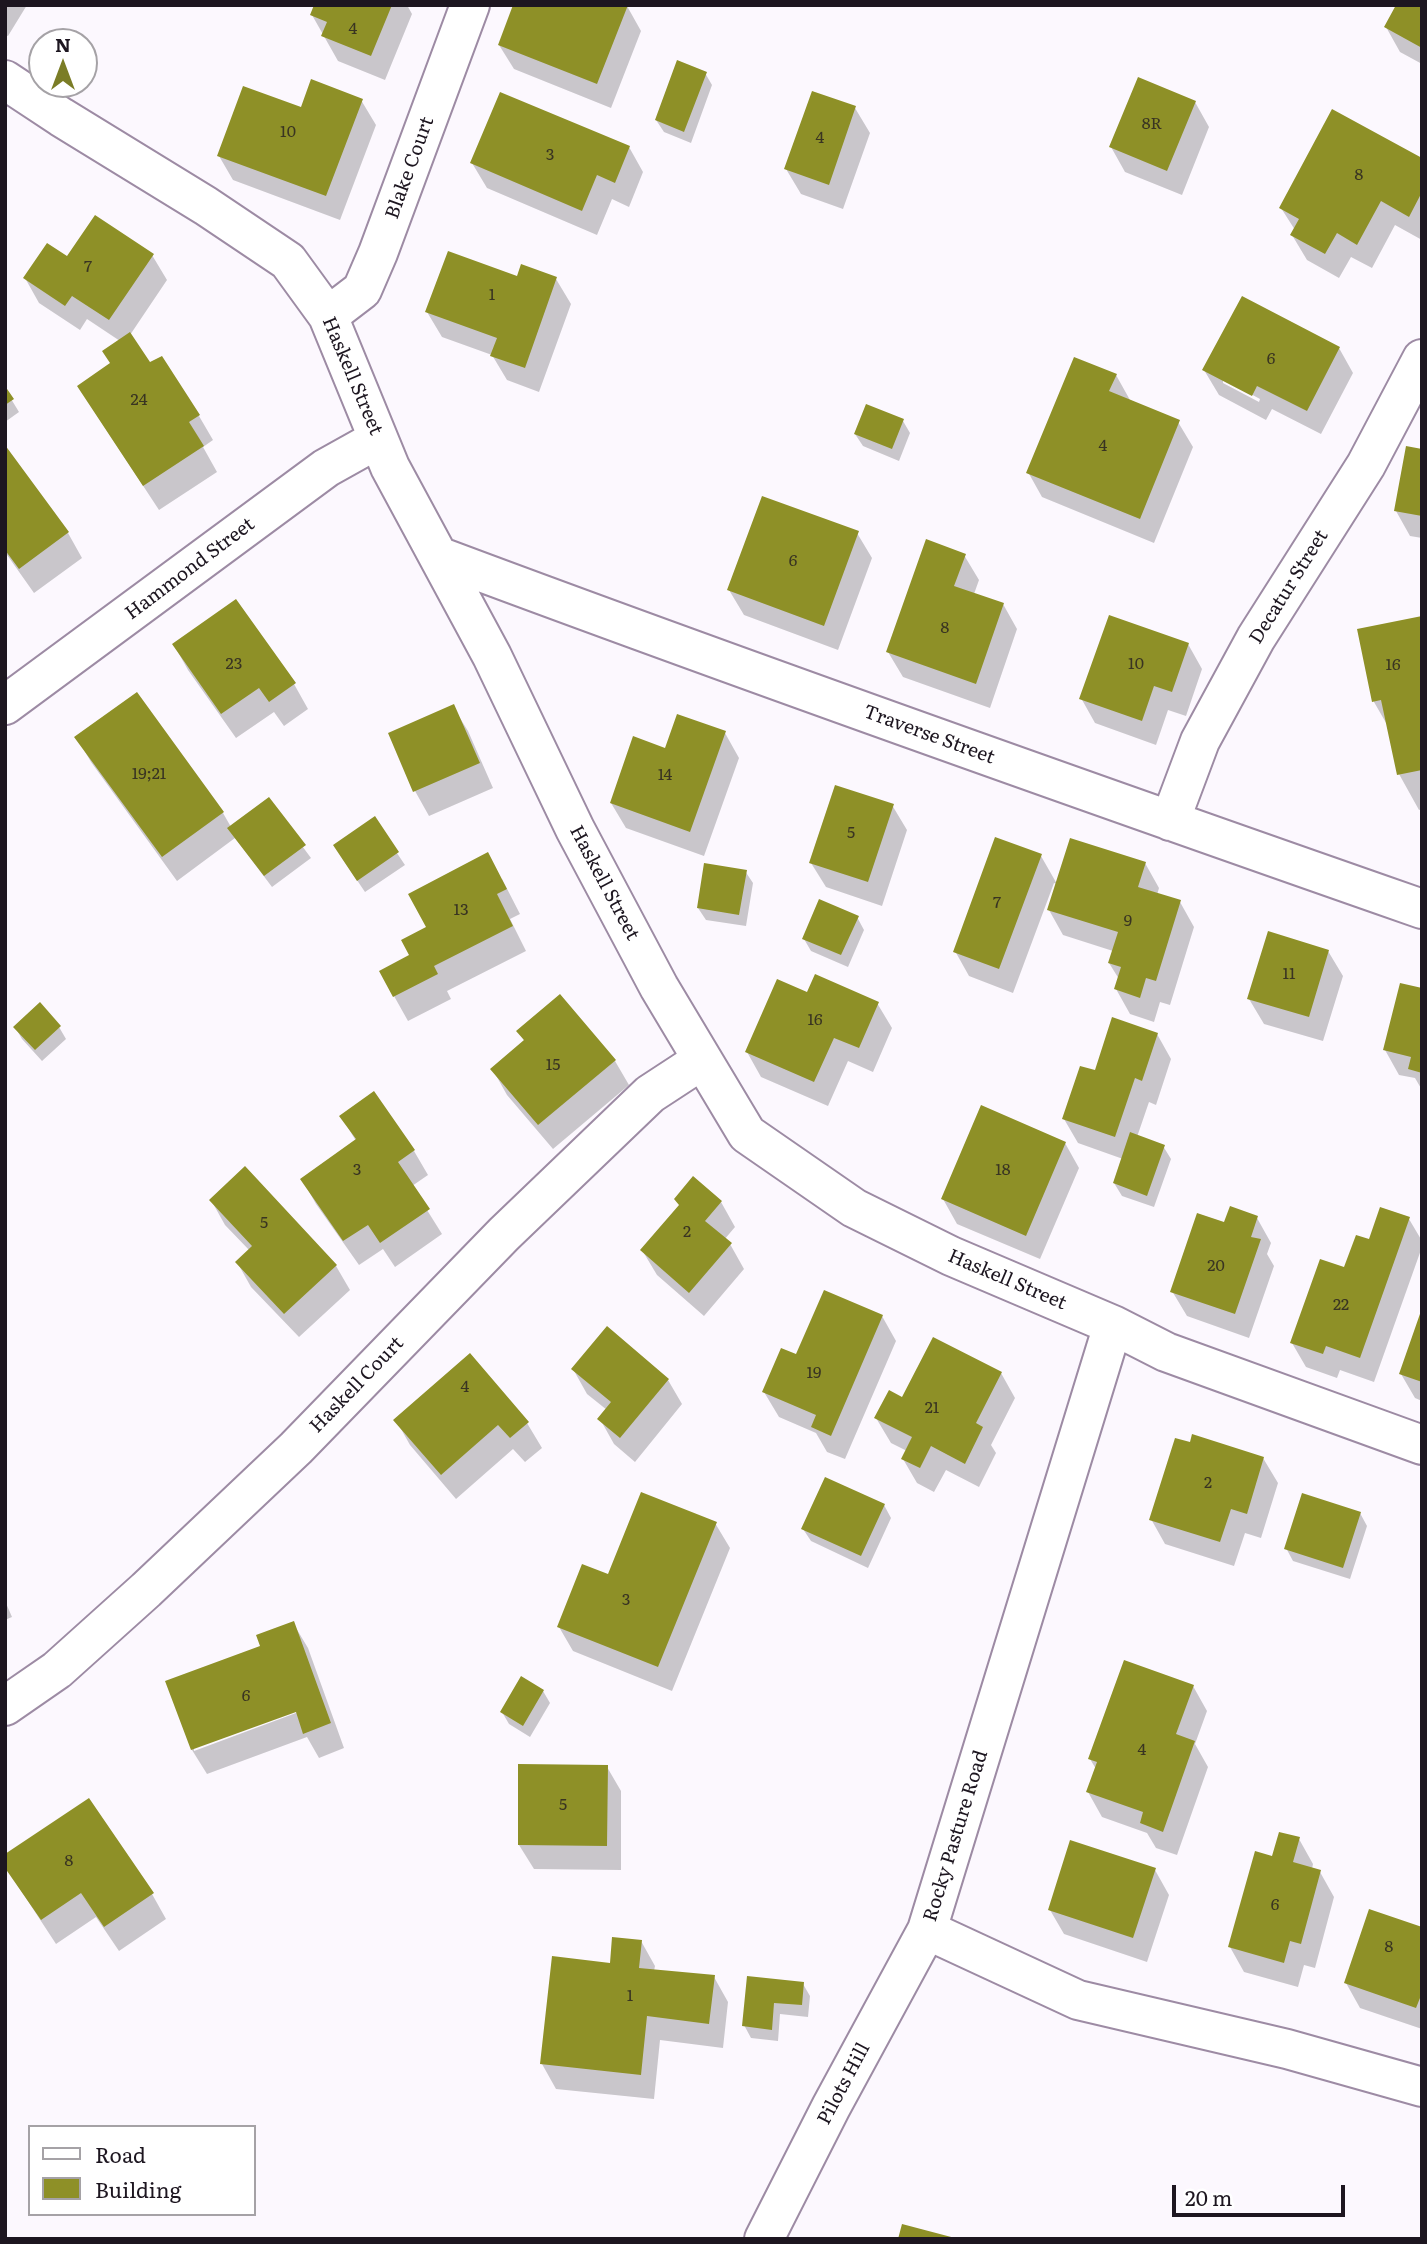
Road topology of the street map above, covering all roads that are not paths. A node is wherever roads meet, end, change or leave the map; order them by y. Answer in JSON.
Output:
{"nodes":[{"id":1,"x":470,"y":5,"type":"edge"},
{"id":2,"x":5,"y":80,"type":"edge"},
{"id":3,"x":328,"y":316,"type":"junction"},
{"id":4,"x":1422,"y":359,"type":"edge"},
{"id":5,"x":378,"y":439,"type":"junction"},
{"id":6,"x":438,"y":556,"type":"junction"},
{"id":7,"x":5,"y":705,"type":"edge"},
{"id":8,"x":1170,"y":821,"type":"junction"},
{"id":9,"x":1422,"y":909,"type":"edge"},
{"id":10,"x":702,"y":1060,"type":"junction"},
{"id":11,"x":1113,"y":1325,"type":"junction"},
{"id":12,"x":1422,"y":1445,"type":"edge"},
{"id":13,"x":5,"y":1706,"type":"edge"},
{"id":14,"x":927,"y":1930,"type":"junction"},
{"id":15,"x":1422,"y":2087,"type":"edge"},
{"id":16,"x":764,"y":2239,"type":"edge"}],
"edges":[{"from":1,"to":3,"type":"street","name":"Blake Court"},
{"from":2,"to":3,"type":"street","name":"Haskell Street"},
{"from":3,"to":5,"type":"street","name":"Haskell Street"},
{"from":4,"to":8,"type":"street","name":"Decatur Street"},
{"from":5,"to":6,"type":"street","name":"Haskell Street"},
{"from":5,"to":7,"type":"street","name":"Hammond Street"},
{"from":6,"to":8,"type":"street","name":"Traverse Street"},
{"from":6,"to":10,"type":"street","name":"Haskell Street"},
{"from":8,"to":9,"type":"street","name":"Traverse Street"},
{"from":10,"to":11,"type":"street","name":"Haskell Street"},
{"from":10,"to":13,"type":"street","name":"Haskell Court"},
{"from":11,"to":12,"type":"street","name":"Haskell Street"},
{"from":11,"to":14,"type":"street","name":"Rocky Pasture Road"},
{"from":14,"to":15,"type":"street","name":"Rocky Pasture Road"},
{"from":14,"to":16,"type":"street","name":"Pilots Hill"}]}
